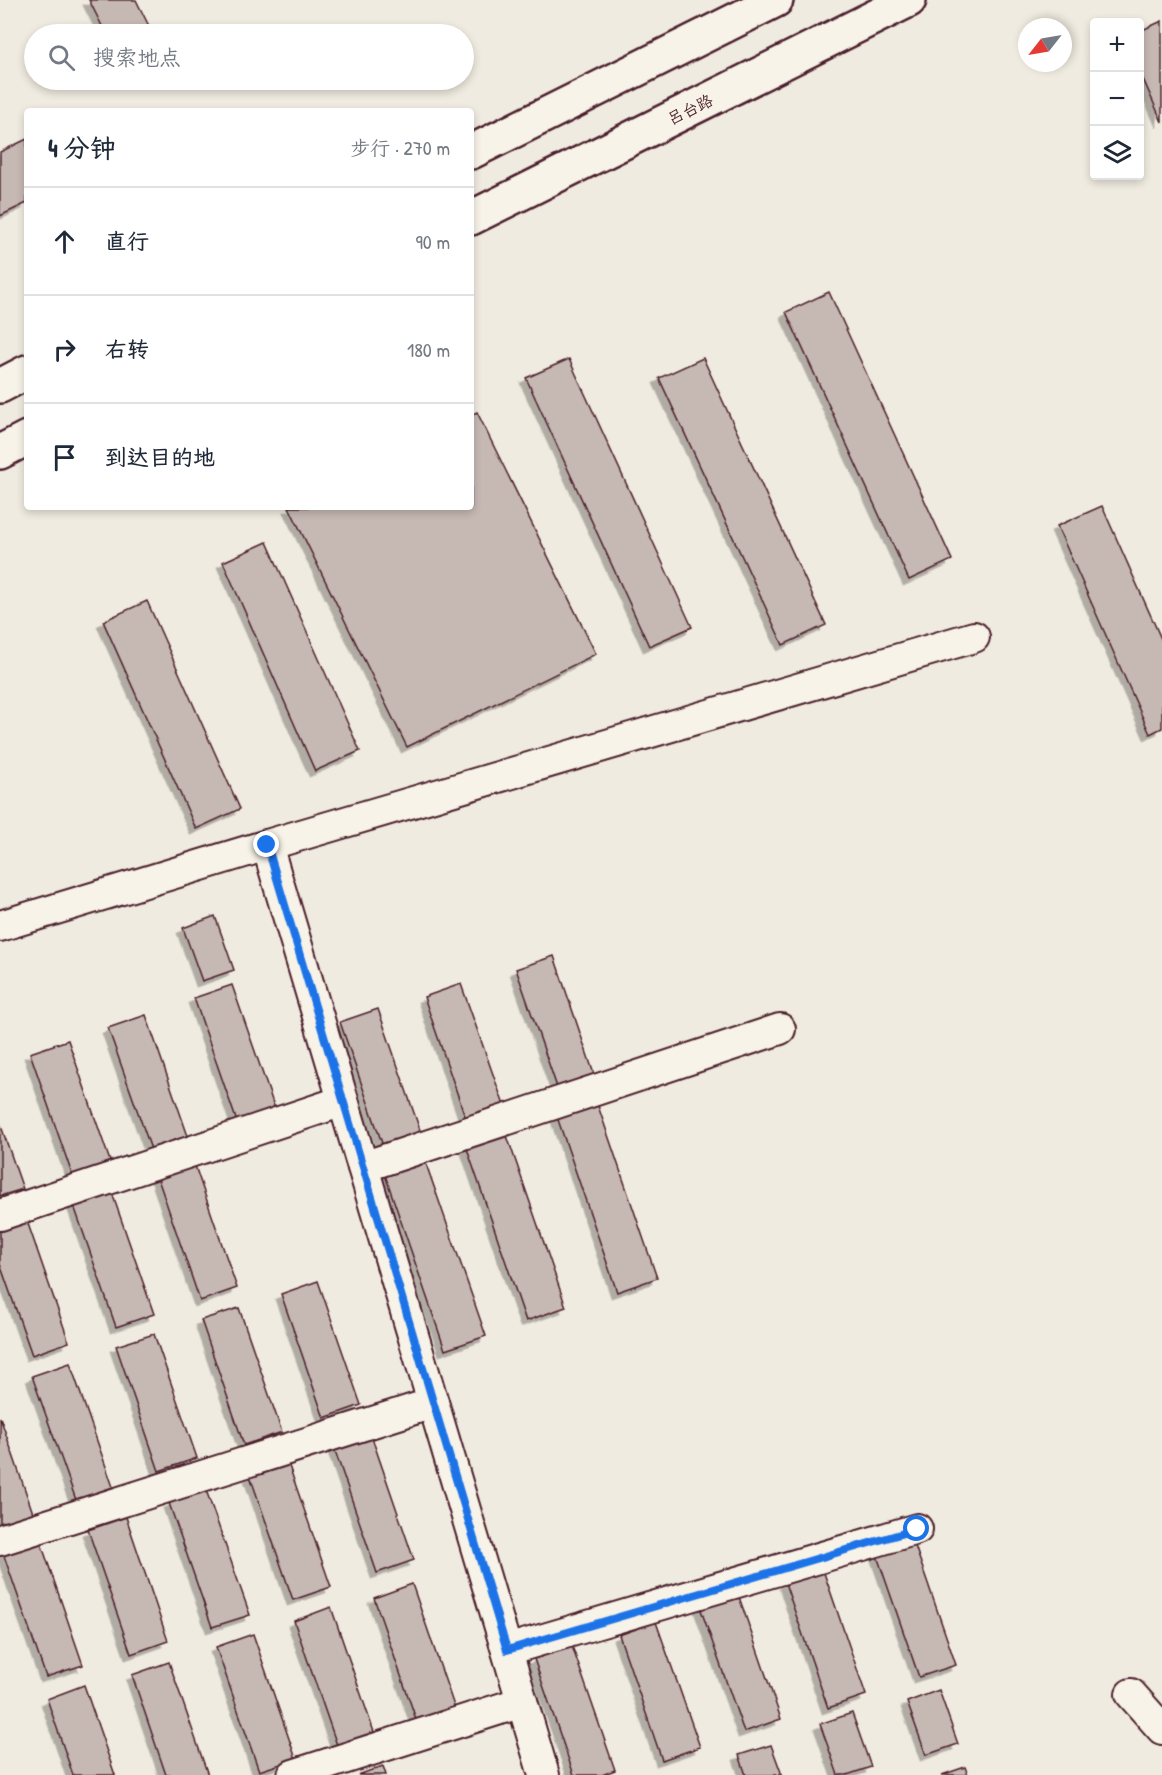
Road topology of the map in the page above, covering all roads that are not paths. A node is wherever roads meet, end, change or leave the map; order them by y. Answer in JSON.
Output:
{"nodes":[{"id":1,"x":776,"y":0,"type":"edge"},
{"id":2,"x":909,"y":0,"type":"edge"},
{"id":3,"x":474,"y":151,"type":"edge"},
{"id":4,"x":474,"y":217,"type":"edge"},
{"id":5,"x":24,"y":374,"type":"edge"},
{"id":6,"x":0,"y":386,"type":"edge"},
{"id":7,"x":24,"y":440,"type":"edge"},
{"id":8,"x":0,"y":452,"type":"edge"},
{"id":9,"x":974,"y":638,"type":"dead end"},
{"id":10,"x":267,"y":845,"type":"junction"},
{"id":11,"x":0,"y":926,"type":"edge"},
{"id":12,"x":780,"y":1029,"type":"dead end"},
{"id":13,"x":343,"y":1101,"type":"junction"},
{"id":14,"x":363,"y":1167,"type":"junction"},
{"id":15,"x":0,"y":1215,"type":"edge"},
{"id":16,"x":433,"y":1403,"type":"junction"},
{"id":17,"x":917,"y":1529,"type":"dead end"},
{"id":18,"x":0,"y":1540,"type":"edge"},
{"id":19,"x":507,"y":1650,"type":"junction"},
{"id":20,"x":1131,"y":1694,"type":"dead end"},
{"id":21,"x":522,"y":1702,"type":"junction"},
{"id":22,"x":1162,"y":1729,"type":"edge"},
{"id":23,"x":294,"y":1775,"type":"edge"},
{"id":24,"x":544,"y":1775,"type":"edge"}],
"edges":[{"from":1,"to":3,"type":"main road"},
{"from":2,"to":4,"type":"main road","name":"吕台路"},
{"from":5,"to":6,"type":"main road"},
{"from":7,"to":8,"type":"main road"},
{"from":9,"to":10,"type":"street"},
{"from":10,"to":11,"type":"street"},
{"from":10,"to":13,"type":"street"},
{"from":12,"to":14,"type":"street"},
{"from":13,"to":14,"type":"street"},
{"from":13,"to":15,"type":"street"},
{"from":14,"to":16,"type":"street"},
{"from":16,"to":18,"type":"street"},
{"from":16,"to":19,"type":"street"},
{"from":17,"to":19,"type":"street"},
{"from":19,"to":21,"type":"street"},
{"from":20,"to":22,"type":"street"},
{"from":21,"to":23,"type":"street"},
{"from":21,"to":24,"type":"street"}]}
